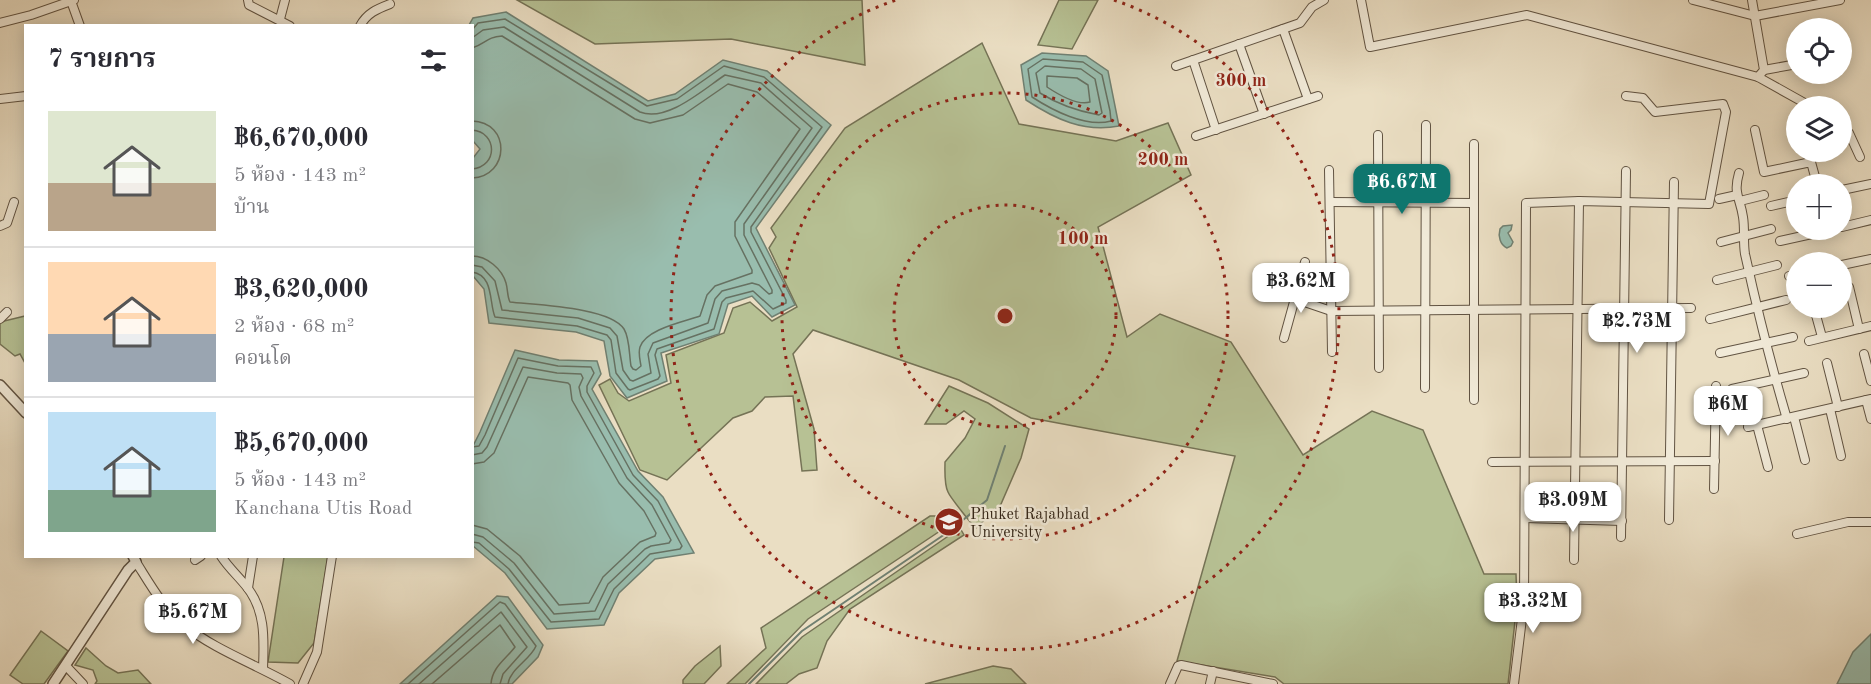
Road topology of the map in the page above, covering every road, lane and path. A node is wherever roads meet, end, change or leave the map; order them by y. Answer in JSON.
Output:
{"nodes":[{"id":1,"x":248,"y":0,"type":"edge"},
{"id":2,"x":285,"y":0,"type":"edge"},
{"id":3,"x":1324,"y":0,"type":"edge"},
{"id":4,"x":1361,"y":0,"type":"edge"},
{"id":5,"x":1693,"y":0,"type":"edge"},
{"id":6,"x":1752,"y":0,"type":"edge"},
{"id":7,"x":1840,"y":0,"type":"edge"},
{"id":8,"x":72,"y":1,"type":"edge"},
{"id":9,"x":52,"y":4,"type":"edge"},
{"id":10,"x":390,"y":4,"type":"dead end"},
{"id":11,"x":1755,"y":16,"type":"junction"},
{"id":12,"x":280,"y":20,"type":"junction"},
{"id":13,"x":0,"y":23,"type":"edge"},
{"id":14,"x":79,"y":24,"type":"edge"},
{"id":15,"x":287,"y":24,"type":"edge"},
{"id":16,"x":361,"y":24,"type":"edge"},
{"id":17,"x":1283,"y":29,"type":"junction"},
{"id":18,"x":1239,"y":44,"type":"junction"},
{"id":19,"x":1193,"y":60,"type":"junction"},
{"id":20,"x":1176,"y":66,"type":"dead end"},
{"id":21,"x":1786,"y":66,"type":"edge"},
{"id":22,"x":1764,"y":70,"type":"junction"},
{"id":23,"x":1758,"y":77,"type":"junction"},
{"id":24,"x":24,"y":96,"type":"edge"},
{"id":25,"x":1318,"y":96,"type":"dead end"},
{"id":26,"x":1626,"y":96,"type":"dead end"},
{"id":27,"x":1792,"y":96,"type":"edge"},
{"id":28,"x":0,"y":99,"type":"edge"},
{"id":29,"x":1308,"y":99,"type":"junction"},
{"id":30,"x":1264,"y":114,"type":"junction"},
{"id":31,"x":1426,"y":125,"type":"dead end"},
{"id":32,"x":1216,"y":130,"type":"junction"},
{"id":33,"x":1755,"y":130,"type":"dead end"},
{"id":34,"x":1378,"y":135,"type":"dead end"},
{"id":35,"x":1196,"y":136,"type":"dead end"},
{"id":36,"x":1852,"y":140,"type":"edge"},
{"id":37,"x":1474,"y":144,"type":"dead end"},
{"id":38,"x":1860,"y":157,"type":"dead end"},
{"id":39,"x":1329,"y":170,"type":"dead end"},
{"id":40,"x":1626,"y":171,"type":"dead end"},
{"id":41,"x":1739,"y":173,"type":"dead end"},
{"id":42,"x":1814,"y":174,"type":"edge"},
{"id":43,"x":1674,"y":182,"type":"dead end"},
{"id":44,"x":1871,"y":185,"type":"edge"},
{"id":45,"x":1852,"y":188,"type":"edge"},
{"id":46,"x":1764,"y":195,"type":"dead end"},
{"id":47,"x":1739,"y":198,"type":"junction"},
{"id":48,"x":1719,"y":199,"type":"dead end"},
{"id":49,"x":1579,"y":201,"type":"junction"},
{"id":50,"x":14,"y":202,"type":"dead end"},
{"id":51,"x":1330,"y":202,"type":"junction"},
{"id":52,"x":1378,"y":202,"type":"junction"},
{"id":53,"x":1425,"y":202,"type":"junction"},
{"id":54,"x":1626,"y":202,"type":"junction"},
{"id":55,"x":1474,"y":203,"type":"junction"},
{"id":56,"x":1673,"y":203,"type":"junction"},
{"id":57,"x":1786,"y":203,"type":"edge"},
{"id":58,"x":1771,"y":206,"type":"dead end"},
{"id":59,"x":1871,"y":220,"type":"edge"},
{"id":60,"x":1852,"y":225,"type":"edge"},
{"id":61,"x":0,"y":226,"type":"edge"},
{"id":62,"x":1771,"y":229,"type":"dead end"},
{"id":63,"x":1744,"y":236,"type":"junction"},
{"id":64,"x":1786,"y":240,"type":"edge"},
{"id":65,"x":1780,"y":241,"type":"dead end"},
{"id":66,"x":1721,"y":242,"type":"dead end"},
{"id":67,"x":1871,"y":259,"type":"edge"},
{"id":68,"x":1305,"y":262,"type":"dead end"},
{"id":69,"x":1852,"y":263,"type":"edge"},
{"id":70,"x":1777,"y":265,"type":"dead end"},
{"id":71,"x":1750,"y":272,"type":"junction"},
{"id":72,"x":1717,"y":280,"type":"dead end"},
{"id":73,"x":1278,"y":293,"type":"dead end"},
{"id":74,"x":1295,"y":298,"type":"junction"},
{"id":75,"x":1785,"y":300,"type":"dead end"},
{"id":76,"x":1852,"y":300,"type":"edge"},
{"id":77,"x":1758,"y":307,"type":"junction"},
{"id":78,"x":1625,"y":308,"type":"junction"},
{"id":79,"x":1692,"y":308,"type":"dead end"},
{"id":80,"x":1526,"y":309,"type":"junction"},
{"id":81,"x":1577,"y":309,"type":"junction"},
{"id":82,"x":1671,"y":309,"type":"junction"},
{"id":83,"x":1378,"y":310,"type":"junction"},
{"id":84,"x":1424,"y":310,"type":"junction"},
{"id":85,"x":1474,"y":310,"type":"junction"},
{"id":86,"x":1331,"y":311,"type":"junction"},
{"id":87,"x":7,"y":312,"type":"dead end"},
{"id":88,"x":1817,"y":318,"type":"edge"},
{"id":89,"x":1710,"y":319,"type":"dead end"},
{"id":90,"x":0,"y":320,"type":"edge"},
{"id":91,"x":1871,"y":326,"type":"edge"},
{"id":92,"x":1859,"y":329,"type":"junction"},
{"id":93,"x":1793,"y":337,"type":"dead end"},
{"id":94,"x":1284,"y":338,"type":"dead end"},
{"id":95,"x":1822,"y":338,"type":"junction"},
{"id":96,"x":1809,"y":341,"type":"dead end"},
{"id":97,"x":1766,"y":342,"type":"junction"},
{"id":98,"x":1332,"y":352,"type":"dead end"},
{"id":99,"x":1720,"y":353,"type":"dead end"},
{"id":100,"x":1864,"y":354,"type":"dead end"},
{"id":101,"x":1827,"y":363,"type":"dead end"},
{"id":102,"x":1379,"y":368,"type":"dead end"},
{"id":103,"x":1804,"y":373,"type":"dead end"},
{"id":104,"x":1775,"y":380,"type":"junction"},
{"id":105,"x":1871,"y":381,"type":"edge"},
{"id":106,"x":0,"y":385,"type":"edge"},
{"id":107,"x":1716,"y":386,"type":"dead end"},
{"id":108,"x":1425,"y":388,"type":"dead end"},
{"id":109,"x":1732,"y":389,"type":"dead end"},
{"id":110,"x":1474,"y":400,"type":"dead end"},
{"id":111,"x":1869,"y":400,"type":"edge"},
{"id":112,"x":1838,"y":407,"type":"junction"},
{"id":113,"x":1830,"y":409,"type":"junction"},
{"id":114,"x":24,"y":411,"type":"edge"},
{"id":115,"x":1790,"y":418,"type":"junction"},
{"id":116,"x":1871,"y":419,"type":"edge"},
{"id":117,"x":1757,"y":425,"type":"junction"},
{"id":118,"x":1748,"y":427,"type":"dead end"},
{"id":119,"x":1841,"y":456,"type":"dead end"},
{"id":120,"x":1805,"y":460,"type":"dead end"},
{"id":121,"x":1492,"y":462,"type":"dead end"},
{"id":122,"x":1576,"y":462,"type":"junction"},
{"id":123,"x":1622,"y":462,"type":"junction"},
{"id":124,"x":1670,"y":462,"type":"junction"},
{"id":125,"x":1715,"y":462,"type":"junction"},
{"id":126,"x":1525,"y":463,"type":"junction"},
{"id":127,"x":1768,"y":467,"type":"dead end"},
{"id":128,"x":1714,"y":489,"type":"dead end"},
{"id":129,"x":1526,"y":518,"type":"junction"},
{"id":130,"x":1575,"y":520,"type":"junction"},
{"id":131,"x":1669,"y":520,"type":"dead end"},
{"id":132,"x":1622,"y":521,"type":"junction"},
{"id":133,"x":1871,"y":522,"type":"edge"},
{"id":134,"x":1797,"y":534,"type":"dead end"},
{"id":135,"x":1621,"y":537,"type":"dead end"},
{"id":136,"x":223,"y":558,"type":"edge"},
{"id":137,"x":253,"y":558,"type":"edge"},
{"id":138,"x":332,"y":558,"type":"edge"},
{"id":139,"x":135,"y":559,"type":"edge"},
{"id":140,"x":1574,"y":560,"type":"dead end"},
{"id":141,"x":248,"y":588,"type":"junction"},
{"id":142,"x":66,"y":666,"type":"junction"},
{"id":143,"x":263,"y":669,"type":"junction"},
{"id":144,"x":1214,"y":672,"type":"junction"},
{"id":145,"x":53,"y":684,"type":"edge"},
{"id":146,"x":83,"y":684,"type":"edge"},
{"id":147,"x":290,"y":684,"type":"edge"},
{"id":148,"x":303,"y":684,"type":"edge"},
{"id":149,"x":1170,"y":684,"type":"edge"},
{"id":150,"x":1210,"y":684,"type":"edge"},
{"id":151,"x":1273,"y":684,"type":"edge"},
{"id":152,"x":1514,"y":684,"type":"edge"}],
"edges":[{"from":1,"to":12,"type":"street"},
{"from":2,"to":12,"type":"street"},
{"from":3,"to":17,"type":"street"},
{"from":4,"to":23,"type":"street"},
{"from":5,"to":11,"type":"street"},
{"from":6,"to":11,"type":"street"},
{"from":7,"to":11,"type":"street"},
{"from":8,"to":9,"type":"street"},
{"from":8,"to":14,"type":"street"},
{"from":9,"to":13,"type":"street"},
{"from":10,"to":16,"type":"street"},
{"from":11,"to":22,"type":"street"},
{"from":12,"to":15,"type":"street"},
{"from":17,"to":18,"type":"street"},
{"from":17,"to":29,"type":"street"},
{"from":18,"to":19,"type":"street"},
{"from":18,"to":30,"type":"street"},
{"from":19,"to":20,"type":"street"},
{"from":19,"to":32,"type":"street"},
{"from":21,"to":22,"type":"street"},
{"from":22,"to":23,"type":"street"},
{"from":23,"to":27,"type":"street"},
{"from":24,"to":28,"type":"street"},
{"from":25,"to":29,"type":"street"},
{"from":26,"to":56,"type":"street"},
{"from":29,"to":30,"type":"street"},
{"from":30,"to":32,"type":"street"},
{"from":31,"to":53,"type":"street"},
{"from":32,"to":35,"type":"street"},
{"from":33,"to":42,"type":"street"},
{"from":34,"to":52,"type":"street"},
{"from":36,"to":38,"type":"street"},
{"from":37,"to":55,"type":"street"},
{"from":39,"to":51,"type":"street"},
{"from":40,"to":54,"type":"street"},
{"from":41,"to":47,"type":"street"},
{"from":43,"to":56,"type":"street"},
{"from":44,"to":45,"type":"street"},
{"from":46,"to":47,"type":"street"},
{"from":47,"to":48,"type":"street"},
{"from":47,"to":63,"type":"street"},
{"from":49,"to":54,"type":"street"},
{"from":49,"to":80,"type":"street"},
{"from":49,"to":81,"type":"street"},
{"from":50,"to":61,"type":"street"},
{"from":51,"to":52,"type":"street"},
{"from":51,"to":86,"type":"street"},
{"from":52,"to":53,"type":"street"},
{"from":52,"to":83,"type":"street"},
{"from":53,"to":55,"type":"street"},
{"from":53,"to":84,"type":"street"},
{"from":54,"to":56,"type":"street"},
{"from":54,"to":78,"type":"street"},
{"from":55,"to":85,"type":"street"},
{"from":56,"to":82,"type":"street"},
{"from":57,"to":58,"type":"street"},
{"from":59,"to":60,"type":"street"},
{"from":62,"to":63,"type":"street"},
{"from":63,"to":66,"type":"street"},
{"from":63,"to":71,"type":"street"},
{"from":64,"to":65,"type":"street"},
{"from":67,"to":69,"type":"street"},
{"from":68,"to":74,"type":"street"},
{"from":70,"to":71,"type":"street"},
{"from":71,"to":72,"type":"street"},
{"from":71,"to":77,"type":"street"},
{"from":73,"to":74,"type":"street"},
{"from":74,"to":86,"type":"street"},
{"from":74,"to":94,"type":"street"},
{"from":75,"to":77,"type":"street"},
{"from":76,"to":92,"type":"street"},
{"from":77,"to":89,"type":"street"},
{"from":77,"to":97,"type":"street"},
{"from":78,"to":81,"type":"street"},
{"from":78,"to":82,"type":"street"},
{"from":78,"to":123,"type":"street"},
{"from":79,"to":82,"type":"street"},
{"from":80,"to":81,"type":"street"},
{"from":80,"to":85,"type":"street"},
{"from":80,"to":126,"type":"street"},
{"from":81,"to":122,"type":"street"},
{"from":82,"to":124,"type":"street"},
{"from":83,"to":84,"type":"street"},
{"from":83,"to":86,"type":"street"},
{"from":83,"to":102,"type":"street"},
{"from":84,"to":85,"type":"street"},
{"from":84,"to":108,"type":"street"},
{"from":85,"to":110,"type":"street"},
{"from":86,"to":98,"type":"street"},
{"from":87,"to":90,"type":"street"},
{"from":88,"to":95,"type":"street"},
{"from":91,"to":92,"type":"street"},
{"from":92,"to":95,"type":"street"},
{"from":93,"to":97,"type":"street"},
{"from":95,"to":96,"type":"street"},
{"from":97,"to":99,"type":"street"},
{"from":97,"to":104,"type":"street"},
{"from":100,"to":105,"type":"street"},
{"from":101,"to":112,"type":"street"},
{"from":103,"to":104,"type":"street"},
{"from":104,"to":109,"type":"street"},
{"from":104,"to":115,"type":"street"},
{"from":106,"to":114,"type":"street"},
{"from":107,"to":125,"type":"street"},
{"from":111,"to":112,"type":"street"},
{"from":111,"to":116,"type":"street"},
{"from":112,"to":113,"type":"street"},
{"from":113,"to":115,"type":"street"},
{"from":113,"to":119,"type":"street"},
{"from":115,"to":117,"type":"street"},
{"from":115,"to":120,"type":"street"},
{"from":117,"to":118,"type":"street"},
{"from":117,"to":127,"type":"street"},
{"from":121,"to":126,"type":"street"},
{"from":122,"to":123,"type":"street"},
{"from":122,"to":126,"type":"street"},
{"from":122,"to":130,"type":"street"},
{"from":123,"to":124,"type":"street"},
{"from":123,"to":132,"type":"street"},
{"from":124,"to":125,"type":"street"},
{"from":124,"to":131,"type":"street"},
{"from":125,"to":128,"type":"street"},
{"from":126,"to":129,"type":"street"},
{"from":129,"to":130,"type":"street"},
{"from":129,"to":152,"type":"street"},
{"from":130,"to":132,"type":"street"},
{"from":130,"to":140,"type":"street"},
{"from":132,"to":135,"type":"street"},
{"from":133,"to":134,"type":"street"},
{"from":136,"to":141,"type":"street"},
{"from":137,"to":141,"type":"street"},
{"from":138,"to":148,"type":"street"},
{"from":139,"to":142,"type":"street"},
{"from":139,"to":143,"type":"street"},
{"from":141,"to":143,"type":"street"},
{"from":142,"to":145,"type":"street"},
{"from":142,"to":146,"type":"street"},
{"from":143,"to":147,"type":"street"},
{"from":144,"to":149,"type":"street"},
{"from":144,"to":150,"type":"street"},
{"from":144,"to":151,"type":"street"}]}
